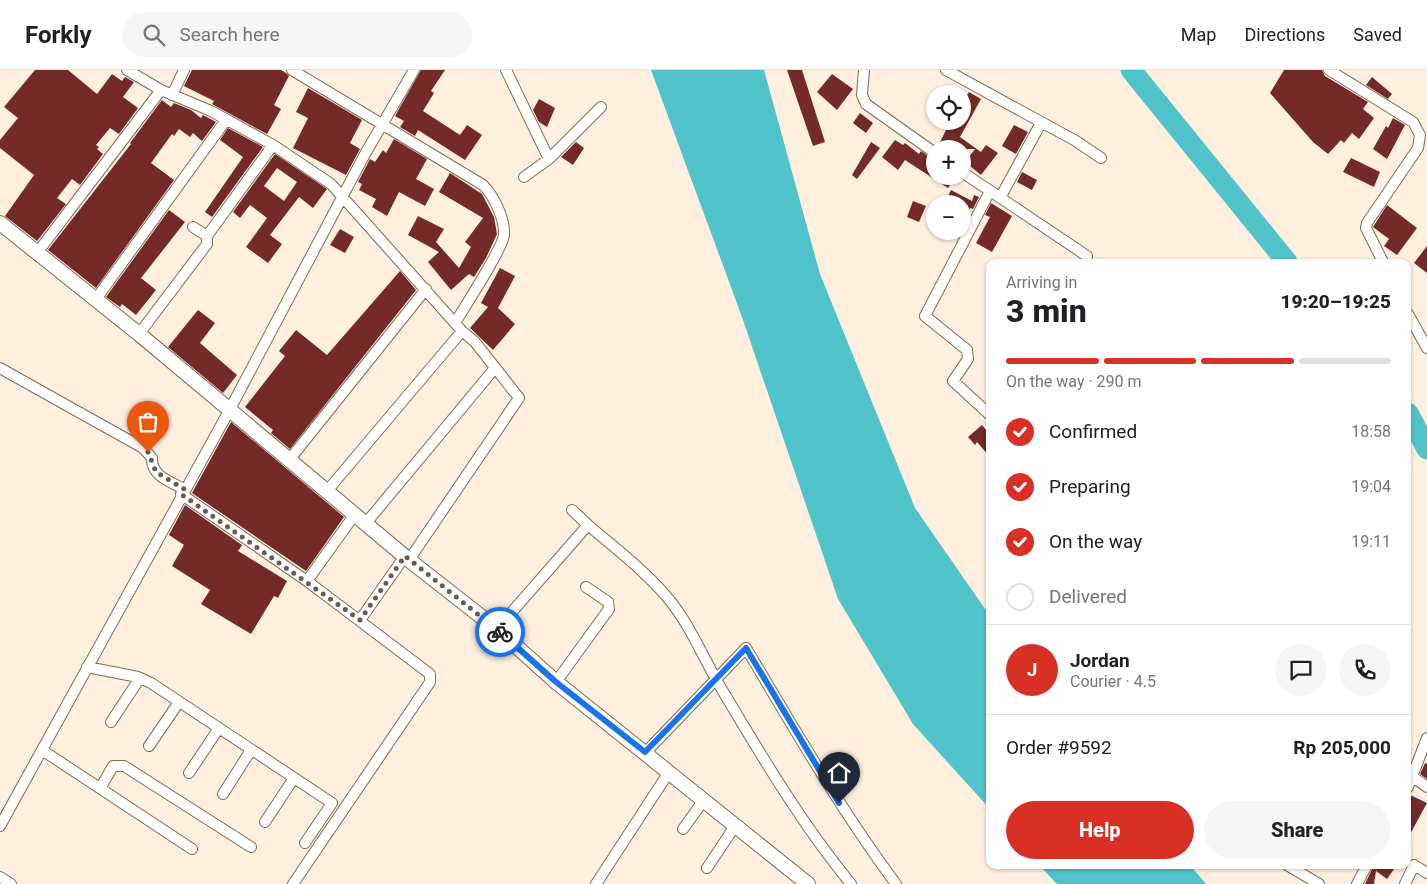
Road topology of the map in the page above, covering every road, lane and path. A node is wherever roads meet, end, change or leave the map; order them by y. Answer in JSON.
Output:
{"nodes":[{"id":1,"x":127,"y":70,"type":"edge"},
{"id":2,"x":184,"y":70,"type":"edge"},
{"id":3,"x":292,"y":70,"type":"edge"},
{"id":4,"x":414,"y":70,"type":"edge"},
{"id":5,"x":506,"y":70,"type":"edge"},
{"id":6,"x":864,"y":70,"type":"edge"},
{"id":7,"x":946,"y":70,"type":"edge"},
{"id":8,"x":1334,"y":71,"type":"edge"},
{"id":9,"x":160,"y":90,"type":"junction"},
{"id":10,"x":172,"y":95,"type":"junction"},
{"id":11,"x":601,"y":107,"type":"dead end"},
{"id":12,"x":226,"y":120,"type":"junction"},
{"id":13,"x":1041,"y":123,"type":"junction"},
{"id":14,"x":383,"y":124,"type":"junction"},
{"id":15,"x":272,"y":145,"type":"junction"},
{"id":16,"x":926,"y":147,"type":"edge"},
{"id":17,"x":1101,"y":158,"type":"dead end"},
{"id":18,"x":549,"y":159,"type":"junction"},
{"id":19,"x":524,"y":177,"type":"dead end"},
{"id":20,"x":971,"y":178,"type":"edge"},
{"id":21,"x":990,"y":191,"type":"junction"},
{"id":22,"x":344,"y":197,"type":"junction"},
{"id":23,"x":1000,"y":198,"type":"junction"},
{"id":24,"x":0,"y":223,"type":"edge"},
{"id":25,"x":193,"y":227,"type":"dead end"},
{"id":26,"x":207,"y":236,"type":"junction"},
{"id":27,"x":38,"y":253,"type":"junction"},
{"id":28,"x":1086,"y":259,"type":"edge"},
{"id":29,"x":1382,"y":259,"type":"edge"},
{"id":30,"x":426,"y":289,"type":"junction"},
{"id":31,"x":96,"y":299,"type":"junction"},
{"id":32,"x":1411,"y":325,"type":"edge"},
{"id":33,"x":458,"y":327,"type":"junction"},
{"id":34,"x":139,"y":334,"type":"junction"},
{"id":35,"x":1427,"y":348,"type":"edge"},
{"id":36,"x":0,"y":368,"type":"edge"},
{"id":37,"x":495,"y":368,"type":"junction"},
{"id":38,"x":229,"y":411,"type":"junction"},
{"id":39,"x":986,"y":411,"type":"edge"},
{"id":40,"x":290,"y":459,"type":"junction"},
{"id":41,"x":327,"y":491,"type":"junction"},
{"id":42,"x":182,"y":492,"type":"junction"},
{"id":43,"x":572,"y":510,"type":"dead end"},
{"id":44,"x":355,"y":514,"type":"junction"},
{"id":45,"x":366,"y":524,"type":"junction"},
{"id":46,"x":588,"y":526,"type":"junction"},
{"id":47,"x":407,"y":558,"type":"junction"},
{"id":48,"x":307,"y":581,"type":"junction"},
{"id":49,"x":586,"y":587,"type":"dead end"},
{"id":50,"x":360,"y":620,"type":"junction"},
{"id":51,"x":497,"y":629,"type":"junction"},
{"id":52,"x":87,"y":667,"type":"junction"},
{"id":53,"x":140,"y":678,"type":"junction"},
{"id":54,"x":715,"y":678,"type":"junction"},
{"id":55,"x":556,"y":682,"type":"junction"},
{"id":56,"x":179,"y":702,"type":"junction"},
{"id":57,"x":111,"y":722,"type":"dead end"},
{"id":58,"x":219,"y":728,"type":"junction"},
{"id":59,"x":1427,"y":738,"type":"edge"},
{"id":60,"x":149,"y":746,"type":"dead end"},
{"id":61,"x":42,"y":750,"type":"junction"},
{"id":62,"x":251,"y":750,"type":"junction"},
{"id":63,"x":645,"y":752,"type":"junction"},
{"id":64,"x":669,"y":772,"type":"junction"},
{"id":65,"x":189,"y":773,"type":"dead end"},
{"id":66,"x":1413,"y":777,"type":"junction"},
{"id":67,"x":294,"y":778,"type":"junction"},
{"id":68,"x":1411,"y":781,"type":"edge"},
{"id":69,"x":101,"y":787,"type":"junction"},
{"id":70,"x":1427,"y":787,"type":"edge"},
{"id":71,"x":223,"y":794,"type":"dead end"},
{"id":72,"x":704,"y":800,"type":"junction"},
{"id":73,"x":265,"y":822,"type":"dead end"},
{"id":74,"x":0,"y":826,"type":"edge"},
{"id":75,"x":735,"y":826,"type":"junction"},
{"id":76,"x":683,"y":829,"type":"dead end"},
{"id":77,"x":305,"y":843,"type":"dead end"},
{"id":78,"x":250,"y":847,"type":"dead end"},
{"id":79,"x":192,"y":849,"type":"dead end"},
{"id":80,"x":707,"y":868,"type":"dead end"},
{"id":81,"x":1294,"y":869,"type":"edge"},
{"id":82,"x":1365,"y":869,"type":"edge"},
{"id":83,"x":1427,"y":873,"type":"edge"},
{"id":84,"x":0,"y":877,"type":"edge"},
{"id":85,"x":12,"y":884,"type":"edge"},
{"id":86,"x":293,"y":884,"type":"edge"},
{"id":87,"x":596,"y":884,"type":"edge"},
{"id":88,"x":808,"y":884,"type":"edge"},
{"id":89,"x":851,"y":884,"type":"edge"},
{"id":90,"x":896,"y":884,"type":"edge"},
{"id":91,"x":1318,"y":884,"type":"edge"},
{"id":92,"x":1357,"y":884,"type":"edge"},
{"id":93,"x":1405,"y":884,"type":"edge"}],
"edges":[{"from":1,"to":9,"type":"street"},
{"from":2,"to":10,"type":"street"},
{"from":3,"to":14,"type":"street"},
{"from":4,"to":14,"type":"street"},
{"from":5,"to":18,"type":"street"},
{"from":6,"to":16,"type":"street"},
{"from":7,"to":13,"type":"street"},
{"from":8,"to":29,"type":"street"},
{"from":9,"to":10,"type":"street"},
{"from":9,"to":27,"type":"street"},
{"from":10,"to":12,"type":"street"},
{"from":11,"to":18,"type":"street"},
{"from":12,"to":15,"type":"street"},
{"from":12,"to":31,"type":"street"},
{"from":13,"to":17,"type":"street"},
{"from":13,"to":23,"type":"street"},
{"from":14,"to":22,"type":"street"},
{"from":14,"to":33,"type":"street"},
{"from":15,"to":22,"type":"street"},
{"from":15,"to":26,"type":"street"},
{"from":18,"to":19,"type":"street"},
{"from":20,"to":21,"type":"street"},
{"from":21,"to":23,"type":"street"},
{"from":21,"to":39,"type":"street"},
{"from":22,"to":30,"type":"street"},
{"from":22,"to":38,"type":"street"},
{"from":23,"to":28,"type":"street"},
{"from":24,"to":27,"type":"street"},
{"from":25,"to":26,"type":"street"},
{"from":26,"to":34,"type":"street"},
{"from":27,"to":31,"type":"street"},
{"from":30,"to":33,"type":"street"},
{"from":30,"to":40,"type":"street"},
{"from":31,"to":34,"type":"street"},
{"from":32,"to":35,"type":"street"},
{"from":33,"to":37,"type":"street"},
{"from":33,"to":41,"type":"street"},
{"from":34,"to":38,"type":"street"},
{"from":36,"to":42,"type":"street"},
{"from":37,"to":45,"type":"street"},
{"from":37,"to":47,"type":"street"},
{"from":38,"to":40,"type":"street"},
{"from":38,"to":42,"type":"street"},
{"from":40,"to":41,"type":"street"},
{"from":41,"to":44,"type":"street"},
{"from":42,"to":48,"type":"street"},
{"from":42,"to":52,"type":"street"},
{"from":43,"to":46,"type":"street"},
{"from":44,"to":45,"type":"street"},
{"from":44,"to":48,"type":"street"},
{"from":45,"to":47,"type":"street"},
{"from":46,"to":51,"type":"street"},
{"from":46,"to":54,"type":"street"},
{"from":47,"to":50,"type":"street"},
{"from":47,"to":51,"type":"street"},
{"from":48,"to":50,"type":"street"},
{"from":49,"to":55,"type":"street"},
{"from":50,"to":86,"type":"street"},
{"from":51,"to":55,"type":"street"},
{"from":52,"to":53,"type":"street"},
{"from":52,"to":61,"type":"street"},
{"from":53,"to":56,"type":"street"},
{"from":53,"to":57,"type":"street"},
{"from":54,"to":63,"type":"street"},
{"from":54,"to":89,"type":"street"},
{"from":54,"to":90,"type":"street"},
{"from":55,"to":63,"type":"street"},
{"from":56,"to":58,"type":"street"},
{"from":56,"to":60,"type":"street"},
{"from":58,"to":62,"type":"street"},
{"from":58,"to":65,"type":"street"},
{"from":59,"to":66,"type":"street"},
{"from":61,"to":69,"type":"street"},
{"from":61,"to":74,"type":"street"},
{"from":62,"to":67,"type":"street"},
{"from":62,"to":71,"type":"street"},
{"from":63,"to":64,"type":"street"},
{"from":64,"to":72,"type":"street"},
{"from":64,"to":87,"type":"street"},
{"from":66,"to":68,"type":"street"},
{"from":66,"to":70,"type":"street"},
{"from":67,"to":73,"type":"street"},
{"from":67,"to":77,"type":"street"},
{"from":69,"to":78,"type":"street"},
{"from":69,"to":79,"type":"street"},
{"from":72,"to":75,"type":"street"},
{"from":72,"to":76,"type":"street"},
{"from":75,"to":80,"type":"street"},
{"from":75,"to":88,"type":"street"},
{"from":81,"to":91,"type":"street"},
{"from":82,"to":92,"type":"street"},
{"from":83,"to":93,"type":"street"},
{"from":84,"to":85,"type":"street"}]}
